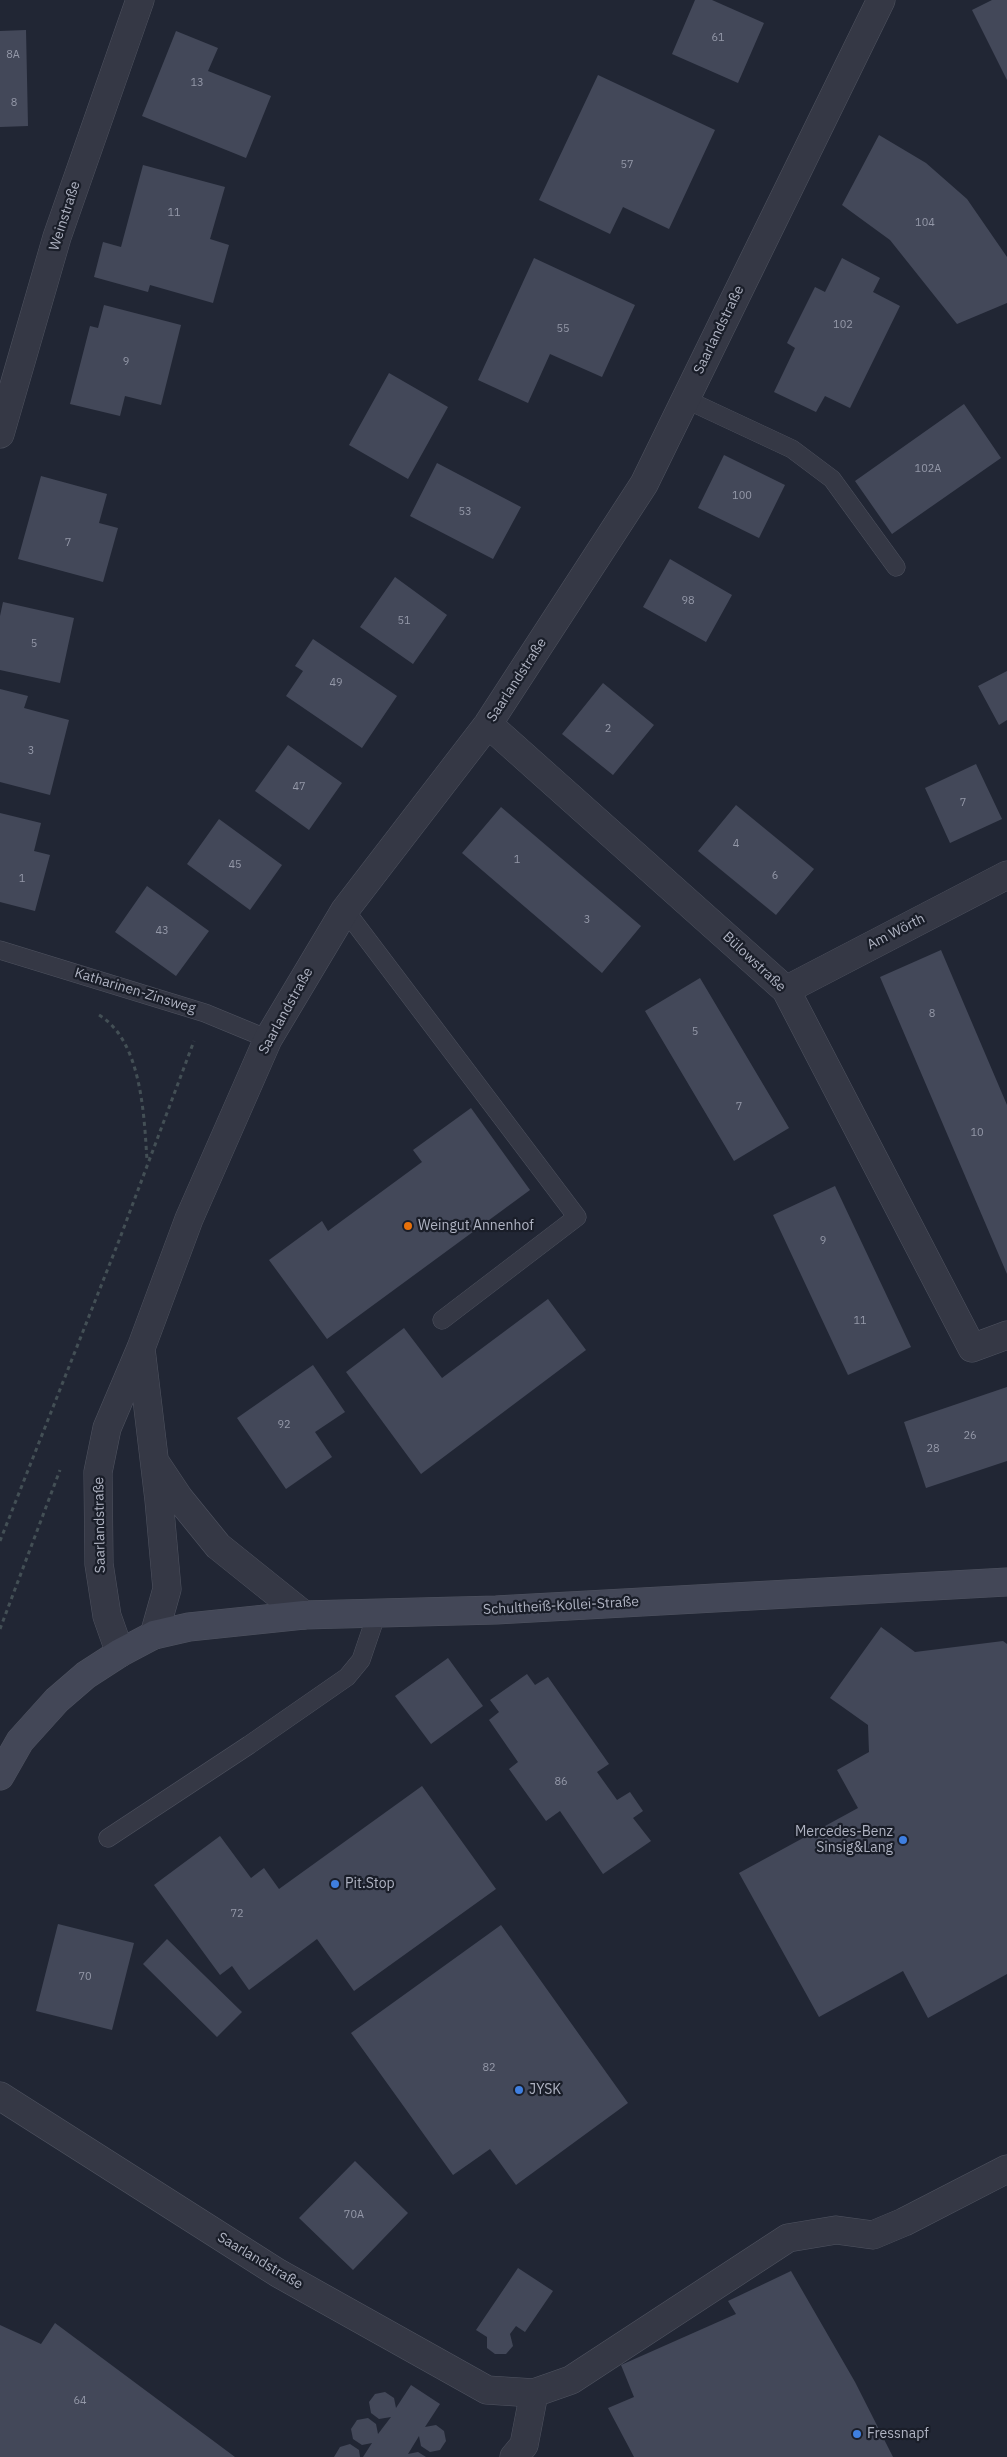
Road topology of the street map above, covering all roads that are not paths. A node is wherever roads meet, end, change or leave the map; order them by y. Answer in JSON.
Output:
{"nodes":[{"id":1,"x":140,"y":0,"type":"edge"},
{"id":2,"x":882,"y":0,"type":"edge"},
{"id":3,"x":685,"y":399,"type":"junction"},
{"id":4,"x":0,"y":434,"type":"edge"},
{"id":5,"x":896,"y":568,"type":"dead end"},
{"id":6,"x":488,"y":724,"type":"junction"},
{"id":7,"x":1007,"y":875,"type":"edge"},
{"id":8,"x":345,"y":910,"type":"junction"},
{"id":9,"x":0,"y":950,"type":"edge"},
{"id":10,"x":786,"y":990,"type":"junction"},
{"id":11,"x":268,"y":1039,"type":"junction"},
{"id":12,"x":442,"y":1320,"type":"dead end"},
{"id":13,"x":1007,"y":1335,"type":"edge"},
{"id":14,"x":141,"y":1348,"type":"junction"},
{"id":15,"x":154,"y":1460,"type":"junction"},
{"id":16,"x":1007,"y":1582,"type":"edge"},
{"id":17,"x":377,"y":1613,"type":"junction"},
{"id":18,"x":304,"y":1615,"type":"junction"},
{"id":19,"x":154,"y":1635,"type":"junction"},
{"id":20,"x":120,"y":1653,"type":"junction"},
{"id":21,"x":0,"y":1776,"type":"edge"},
{"id":22,"x":108,"y":1838,"type":"dead end"},
{"id":23,"x":0,"y":2096,"type":"edge"},
{"id":24,"x":1007,"y":2169,"type":"edge"},
{"id":25,"x":534,"y":2393,"type":"junction"},
{"id":26,"x":514,"y":2457,"type":"edge"}],
"edges":[{"from":1,"to":4,"type":"street","name":"Weinstraße"},
{"from":2,"to":3,"type":"street","name":"Saarlandstraße"},
{"from":3,"to":5,"type":"lane"},
{"from":3,"to":6,"type":"street","name":"Saarlandstraße"},
{"from":6,"to":8,"type":"street","name":"Saarlandstraße"},
{"from":6,"to":10,"type":"street","name":"Bülowstraße"},
{"from":7,"to":10,"type":"street","name":"Am Wörth"},
{"from":8,"to":11,"type":"street","name":"Saarlandstraße"},
{"from":8,"to":12,"type":"lane"},
{"from":9,"to":11,"type":"lane","name":"Katharinen-Zinsweg"},
{"from":10,"to":13,"type":"street","name":"Bülowstraße"},
{"from":11,"to":14,"type":"street","name":"Saarlandstraße"},
{"from":14,"to":15,"type":"street","name":"Saarlandstraße"},
{"from":14,"to":20,"type":"street","name":"Saarlandstraße"},
{"from":15,"to":18,"type":"street","name":"Saarlandstraße"},
{"from":15,"to":19,"type":"street","name":"Saarlandstraße"},
{"from":16,"to":17,"type":"main road","name":"Schultheiß-Kollei-Straße"},
{"from":17,"to":18,"type":"main road","name":"Schultheiß-Kollei-Straße"},
{"from":17,"to":22,"type":"lane"},
{"from":18,"to":19,"type":"main road","name":"Schultheiß-Kollei-Straße"},
{"from":19,"to":20,"type":"main road","name":"Schultheiß-Kollei-Straße"},
{"from":20,"to":21,"type":"main road"},
{"from":23,"to":25,"type":"street","name":"Saarlandstraße"},
{"from":24,"to":25,"type":"street"},
{"from":25,"to":26,"type":"street"}]}
